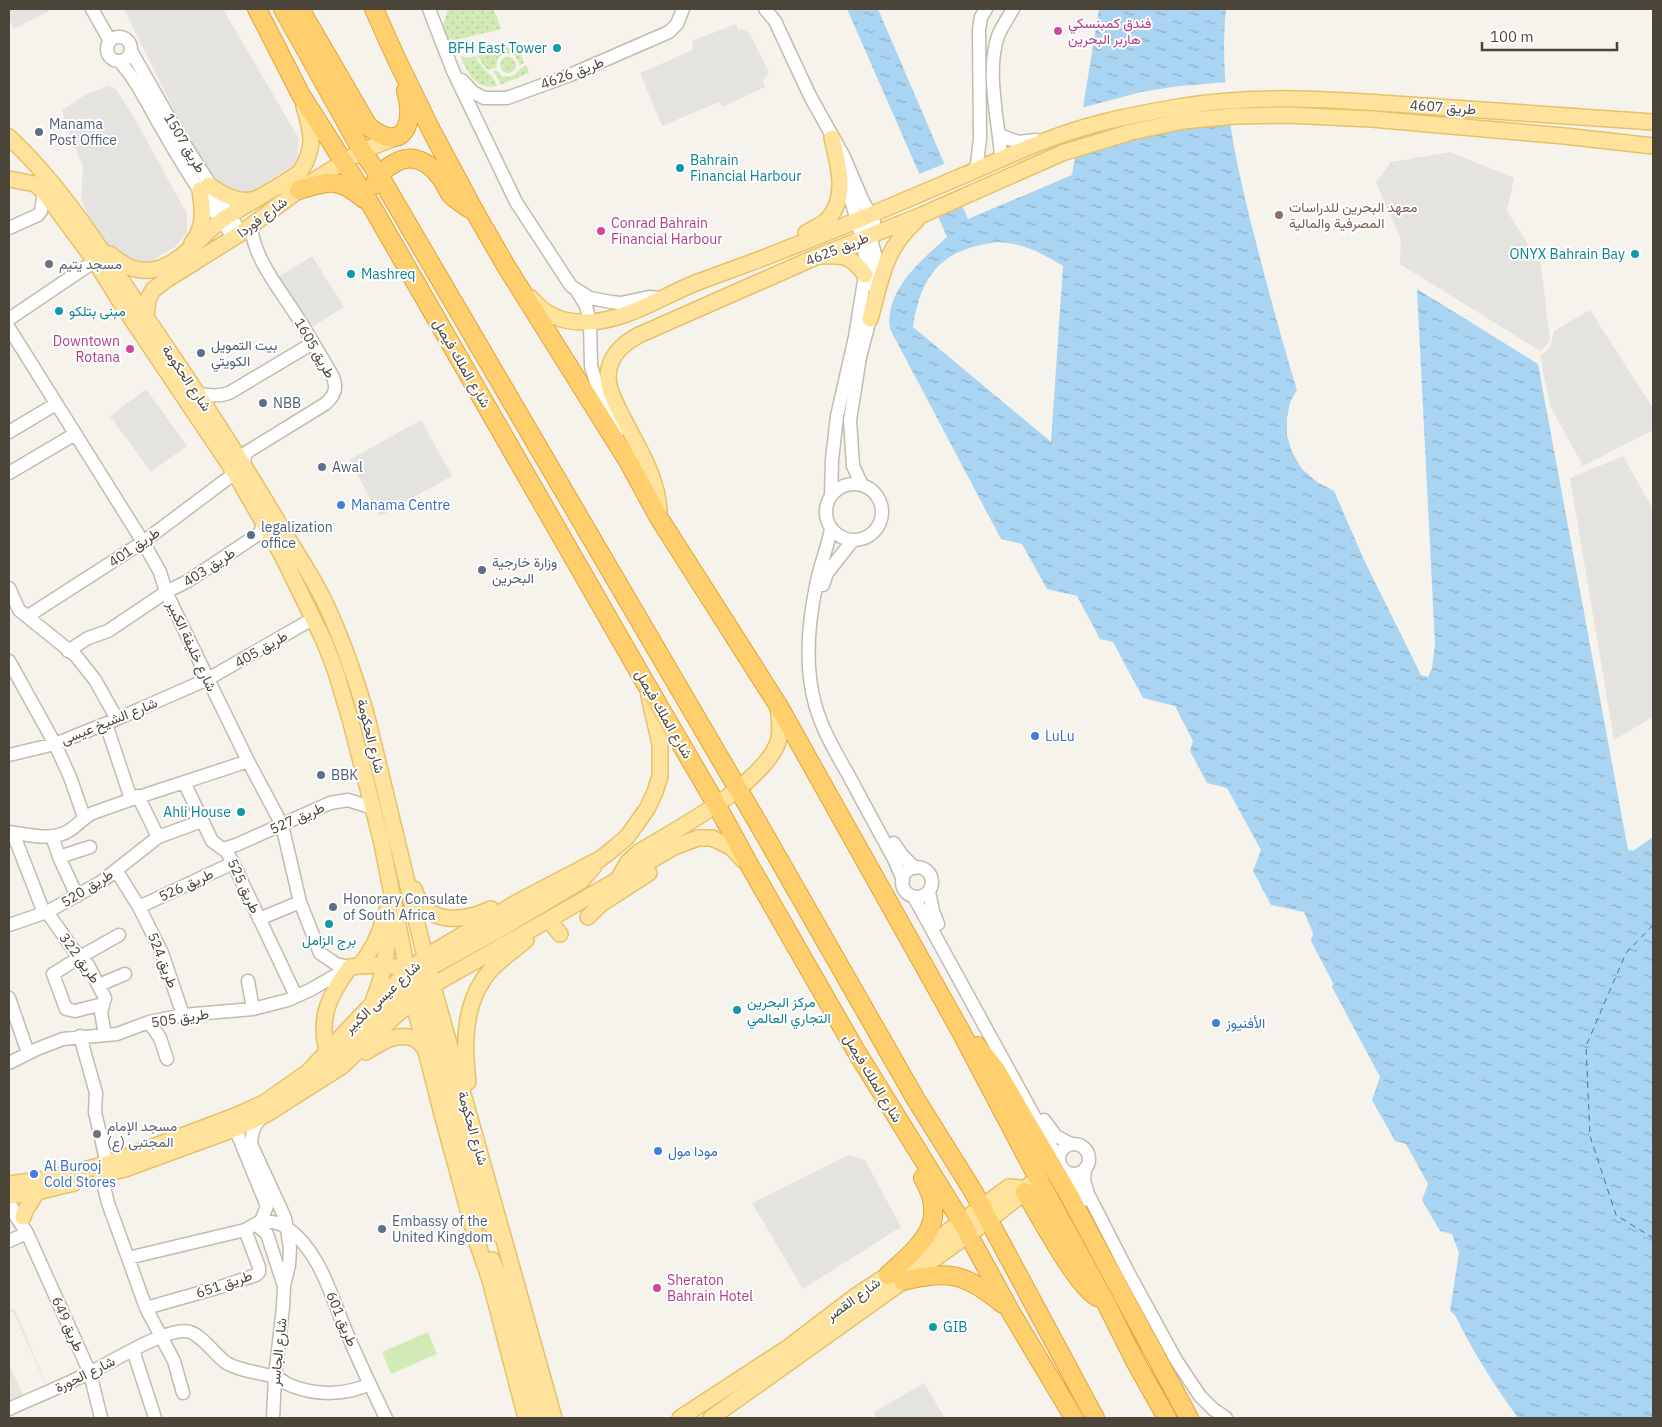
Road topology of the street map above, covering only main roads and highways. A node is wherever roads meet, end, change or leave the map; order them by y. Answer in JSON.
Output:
{"nodes":[{"id":1,"x":257,"y":9,"type":"edge"},
{"id":2,"x":282,"y":9,"type":"edge"},
{"id":3,"x":300,"y":9,"type":"edge"},
{"id":4,"x":374,"y":9,"type":"edge"},
{"id":5,"x":396,"y":58,"type":"junction"},
{"id":6,"x":302,"y":95,"type":"junction"},
{"id":7,"x":1234,"y":109,"type":"junction"},
{"id":8,"x":1653,"y":122,"type":"edge"},
{"id":9,"x":399,"y":136,"type":"junction"},
{"id":10,"x":9,"y":137,"type":"edge"},
{"id":11,"x":832,"y":138,"type":"road end"},
{"id":12,"x":1649,"y":146,"type":"edge"},
{"id":13,"x":362,"y":151,"type":"junction"},
{"id":14,"x":345,"y":161,"type":"junction"},
{"id":15,"x":379,"y":175,"type":"junction"},
{"id":16,"x":9,"y":179,"type":"edge"},
{"id":17,"x":294,"y":184,"type":"junction"},
{"id":18,"x":258,"y":198,"type":"junction"},
{"id":19,"x":371,"y":205,"type":"junction"},
{"id":20,"x":927,"y":212,"type":"junction"},
{"id":21,"x":476,"y":214,"type":"junction"},
{"id":22,"x":100,"y":246,"type":"junction"},
{"id":23,"x":787,"y":249,"type":"junction"},
{"id":24,"x":183,"y":255,"type":"junction"},
{"id":25,"x":816,"y":257,"type":"junction"},
{"id":26,"x":506,"y":266,"type":"junction"},
{"id":27,"x":865,"y":275,"type":"road end"},
{"id":28,"x":146,"y":316,"type":"junction"},
{"id":29,"x":870,"y":319,"type":"road end"},
{"id":30,"x":240,"y":469,"type":"junction"},
{"id":31,"x":659,"y":518,"type":"junction"},
{"id":32,"x":646,"y":684,"type":"junction"},
{"id":33,"x":778,"y":705,"type":"junction"},
{"id":34,"x":738,"y":789,"type":"junction"},
{"id":35,"x":716,"y":804,"type":"junction"},
{"id":36,"x":395,"y":835,"type":"junction"},
{"id":37,"x":674,"y":847,"type":"junction"},
{"id":38,"x":751,"y":868,"type":"junction"},
{"id":39,"x":618,"y":880,"type":"junction"},
{"id":40,"x":390,"y":882,"type":"junction"},
{"id":41,"x":549,"y":892,"type":"junction"},
{"id":42,"x":534,"y":901,"type":"junction"},
{"id":43,"x":516,"y":903,"type":"junction"},
{"id":44,"x":387,"y":908,"type":"junction"},
{"id":45,"x":562,"y":912,"type":"junction"},
{"id":46,"x":588,"y":917,"type":"dead end"},
{"id":47,"x":545,"y":922,"type":"junction"},
{"id":48,"x":560,"y":934,"type":"dead end"},
{"id":49,"x":427,"y":963,"type":"junction"},
{"id":50,"x":386,"y":965,"type":"junction"},
{"id":51,"x":355,"y":966,"type":"junction"},
{"id":52,"x":417,"y":985,"type":"junction"},
{"id":53,"x":373,"y":1003,"type":"junction"},
{"id":54,"x":960,"y":1030,"type":"junction"},
{"id":55,"x":327,"y":1051,"type":"junction"},
{"id":56,"x":426,"y":1051,"type":"junction"},
{"id":57,"x":856,"y":1051,"type":"junction"},
{"id":58,"x":341,"y":1067,"type":"junction"},
{"id":59,"x":320,"y":1079,"type":"junction"},
{"id":60,"x":471,"y":1121,"type":"junction"},
{"id":61,"x":1032,"y":1164,"type":"junction"},
{"id":62,"x":104,"y":1170,"type":"junction"},
{"id":63,"x":10,"y":1192,"type":"edge"},
{"id":64,"x":37,"y":1192,"type":"junction"},
{"id":65,"x":1025,"y":1192,"type":"junction"},
{"id":66,"x":985,"y":1213,"type":"junction"},
{"id":67,"x":23,"y":1217,"type":"road end"},
{"id":68,"x":965,"y":1227,"type":"junction"},
{"id":69,"x":504,"y":1238,"type":"junction"},
{"id":70,"x":476,"y":1239,"type":"junction"},
{"id":71,"x":895,"y":1278,"type":"junction"},
{"id":72,"x":1106,"y":1303,"type":"junction"},
{"id":73,"x":1009,"y":1309,"type":"junction"},
{"id":74,"x":546,"y":1389,"type":"junction"},
{"id":75,"x":525,"y":1417,"type":"edge"},
{"id":76,"x":540,"y":1418,"type":"edge"},
{"id":77,"x":554,"y":1418,"type":"edge"},
{"id":78,"x":560,"y":1418,"type":"edge"},
{"id":79,"x":681,"y":1418,"type":"edge"},
{"id":80,"x":711,"y":1418,"type":"edge"},
{"id":81,"x":1074,"y":1418,"type":"edge"},
{"id":82,"x":1095,"y":1418,"type":"edge"},
{"id":83,"x":1167,"y":1418,"type":"edge"},
{"id":84,"x":1189,"y":1418,"type":"edge"}],
"edges":[{"from":1,"to":6,"type":"highway","name":"شارع الملك فيصل"},
{"from":2,"to":13,"type":"highway","name":"شارع الملك فيصل"},
{"from":3,"to":9,"type":"highway"},
{"from":4,"to":5,"type":"highway"},
{"from":5,"to":9,"type":"highway"},
{"from":5,"to":21,"type":"highway"},
{"from":6,"to":14,"type":"highway","name":"شارع الملك فيصل"},
{"from":6,"to":17,"type":"main road"},
{"from":7,"to":8,"type":"main road","name":"طريق 4607"},
{"from":7,"to":12,"type":"main road","name":"طريق 4607"},
{"from":7,"to":20,"type":"main road","name":"طريق 4625"},
{"from":7,"to":23,"type":"main road","name":"طريق 4625"},
{"from":9,"to":13,"type":"main road","name":"شارع فوردا"},
{"from":10,"to":22,"type":"main road","name":"شارع الحكومة"},
{"from":11,"to":23,"type":"main road"},
{"from":13,"to":14,"type":"main road","name":"شارع فوردا"},
{"from":13,"to":15,"type":"highway","name":"شارع الملك فيصل"},
{"from":14,"to":17,"type":"main road","name":"شارع فوردا"},
{"from":14,"to":19,"type":"highway","name":"شارع الملك فيصل"},
{"from":15,"to":19,"type":"highway"},
{"from":15,"to":21,"type":"highway"},
{"from":15,"to":34,"type":"highway","name":"شارع الملك فيصل"},
{"from":16,"to":30,"type":"main road","name":"شارع الحكومة"},
{"from":17,"to":18,"type":"main road","name":"شارع فوردا"},
{"from":17,"to":19,"type":"highway"},
{"from":17,"to":28,"type":"main road","name":"شارع فوردا"},
{"from":18,"to":24,"type":"main road","name":"شارع فوردا"},
{"from":18,"to":24,"type":"main road"},
{"from":19,"to":32,"type":"highway","name":"شارع الملك فيصل"},
{"from":20,"to":25,"type":"main road","name":"طريق 4625"},
{"from":20,"to":29,"type":"main road"},
{"from":21,"to":26,"type":"highway"},
{"from":22,"to":24,"type":"main road","name":"شارع فوردا"},
{"from":22,"to":28,"type":"main road","name":"شارع الحكومة"},
{"from":23,"to":26,"type":"main road","name":"طريق 4625"},
{"from":25,"to":27,"type":"main road"},
{"from":25,"to":31,"type":"main road","name":"طريق 4625"},
{"from":26,"to":31,"type":"highway"},
{"from":28,"to":30,"type":"main road","name":"شارع الحكومة"},
{"from":30,"to":36,"type":"main road","name":"شارع الحكومة"},
{"from":30,"to":40,"type":"main road","name":"شارع الحكومة"},
{"from":31,"to":33,"type":"highway"},
{"from":32,"to":35,"type":"highway","name":"شارع الملك فيصل"},
{"from":32,"to":41,"type":"main road","name":"شارع عيسى الكبير"},
{"from":33,"to":34,"type":"main road","name":"شارع عيسى الكبير"},
{"from":33,"to":54,"type":"highway"},
{"from":34,"to":35,"type":"main road","name":"شارع عيسى الكبير"},
{"from":34,"to":66,"type":"highway","name":"شارع الملك فيصل"},
{"from":35,"to":38,"type":"highway","name":"شارع الملك فيصل"},
{"from":35,"to":39,"type":"main road","name":"شارع عيسى الكبير"},
{"from":36,"to":43,"type":"main road"},
{"from":36,"to":49,"type":"main road","name":"شارع الحكومة"},
{"from":37,"to":38,"type":"main road","name":"شارع عيسى الكبير"},
{"from":37,"to":39,"type":"main road","name":"شارع عيسى الكبير"},
{"from":37,"to":46,"type":"main road"},
{"from":38,"to":57,"type":"highway","name":"شارع الملك فيصل"},
{"from":39,"to":45,"type":"main road","name":"شارع عيسى الكبير"},
{"from":40,"to":44,"type":"main road"},
{"from":40,"to":52,"type":"main road","name":"شارع الحكومة"},
{"from":41,"to":42,"type":"main road","name":"شارع عيسى الكبير"},
{"from":41,"to":45,"type":"main road"},
{"from":42,"to":43,"type":"main road","name":"شارع عيسى الكبير"},
{"from":42,"to":47,"type":"main road"},
{"from":42,"to":49,"type":"main road"},
{"from":43,"to":49,"type":"main road","name":"شارع عيسى الكبير"},
{"from":44,"to":50,"type":"main road"},
{"from":44,"to":51,"type":"main road"},
{"from":45,"to":47,"type":"main road","name":"شارع عيسى الكبير"},
{"from":47,"to":48,"type":"main road"},
{"from":47,"to":52,"type":"main road","name":"شارع عيسى الكبير"},
{"from":47,"to":60,"type":"main road"},
{"from":49,"to":52,"type":"main road"},
{"from":50,"to":51,"type":"main road"},
{"from":50,"to":52,"type":"main road"},
{"from":50,"to":53,"type":"main road"},
{"from":51,"to":55,"type":"main road"},
{"from":52,"to":53,"type":"main road","name":"شارع عيسى الكبير"},
{"from":52,"to":56,"type":"main road","name":"شارع الحكومة"},
{"from":52,"to":58,"type":"main road","name":"شارع عيسى الكبير"},
{"from":52,"to":59,"type":"main road"},
{"from":52,"to":60,"type":"main road","name":"شارع الحكومة"},
{"from":52,"to":69,"type":"main road"},
{"from":53,"to":55,"type":"main road","name":"شارع عيسى الكبير"},
{"from":54,"to":61,"type":"highway"},
{"from":54,"to":84,"type":"highway"},
{"from":55,"to":62,"type":"main road","name":"شارع عيسى الكبير"},
{"from":56,"to":58,"type":"main road"},
{"from":56,"to":70,"type":"main road","name":"شارع الحكومة"},
{"from":57,"to":68,"type":"highway","name":"شارع الملك فيصل"},
{"from":57,"to":71,"type":"highway"},
{"from":58,"to":59,"type":"main road","name":"شارع عيسى الكبير"},
{"from":59,"to":62,"type":"main road","name":"شارع عيسى الكبير"},
{"from":60,"to":69,"type":"main road","name":"شارع الحكومة"},
{"from":61,"to":65,"type":"main road"},
{"from":61,"to":72,"type":"highway"},
{"from":62,"to":63,"type":"main road","name":"شارع عيسى الكبير"},
{"from":62,"to":64,"type":"main road","name":"شارع عيسى الكبير"},
{"from":63,"to":64,"type":"main road","name":"شارع عيسى الكبير"},
{"from":64,"to":67,"type":"main road"},
{"from":65,"to":66,"type":"main road","name":"شارع القصر"},
{"from":65,"to":72,"type":"highway"},
{"from":66,"to":68,"type":"main road","name":"شارع القصر"},
{"from":66,"to":82,"type":"highway","name":"شارع الملك فيصل"},
{"from":68,"to":71,"type":"main road","name":"شارع القصر"},
{"from":68,"to":73,"type":"highway","name":"شارع الملك فيصل"},
{"from":69,"to":74,"type":"main road","name":"شارع الحكومة"},
{"from":70,"to":75,"type":"main road","name":"شارع الحكومة"},
{"from":70,"to":76,"type":"main road"},
{"from":71,"to":73,"type":"highway"},
{"from":71,"to":79,"type":"main road","name":"شارع القصر"},
{"from":71,"to":80,"type":"main road","name":"شارع القصر"},
{"from":72,"to":83,"type":"highway"},
{"from":73,"to":81,"type":"highway","name":"شارع الملك فيصل"},
{"from":74,"to":77,"type":"main road","name":"شارع الحكومة"},
{"from":74,"to":78,"type":"main road"}]}
